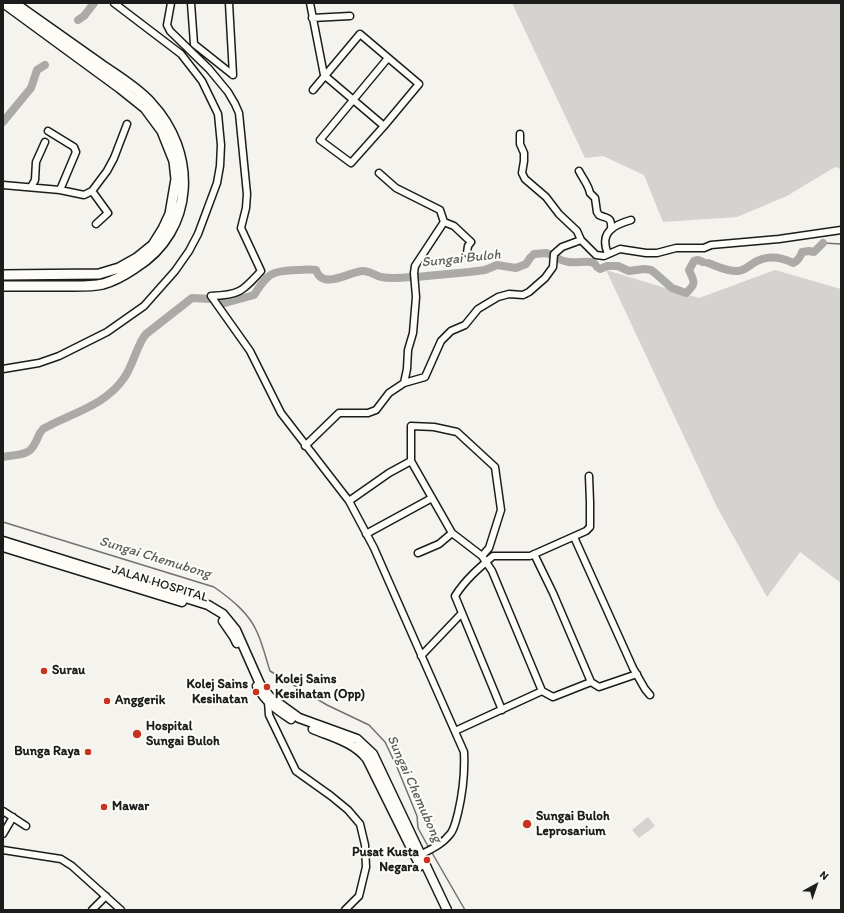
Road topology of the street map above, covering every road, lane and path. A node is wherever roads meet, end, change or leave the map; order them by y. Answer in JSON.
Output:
{"nodes":[{"id":1,"x":4,"y":3,"type":"edge"},
{"id":2,"x":14,"y":3,"type":"edge"},
{"id":3,"x":22,"y":3,"type":"edge"},
{"id":4,"x":114,"y":3,"type":"edge"},
{"id":5,"x":171,"y":3,"type":"edge"},
{"id":6,"x":191,"y":3,"type":"edge"},
{"id":7,"x":229,"y":3,"type":"edge"},
{"id":8,"x":310,"y":3,"type":"edge"},
{"id":9,"x":3,"y":10,"type":"edge"},
{"id":10,"x":350,"y":16,"type":"dead end"},
{"id":11,"x":312,"y":18,"type":"junction"},
{"id":12,"x":76,"y":47,"type":"junction"},
{"id":13,"x":76,"y":56,"type":"junction"},
{"id":14,"x":388,"y":58,"type":"junction"},
{"id":15,"x":324,"y":76,"type":"junction"},
{"id":16,"x":122,"y":84,"type":"junction"},
{"id":17,"x":313,"y":90,"type":"dead end"},
{"id":18,"x":353,"y":100,"type":"junction"},
{"id":19,"x":148,"y":105,"type":"junction"},
{"id":20,"x":127,"y":124,"type":"dead end"},
{"id":21,"x":384,"y":126,"type":"junction"},
{"id":22,"x":48,"y":131,"type":"dead end"},
{"id":23,"x":520,"y":134,"type":"dead end"},
{"id":24,"x":45,"y":142,"type":"dead end"},
{"id":25,"x":579,"y":171,"type":"dead end"},
{"id":26,"x":379,"y":173,"type":"dead end"},
{"id":27,"x":3,"y":185,"type":"edge"},
{"id":28,"x":31,"y":187,"type":"junction"},
{"id":29,"x":60,"y":190,"type":"junction"},
{"id":30,"x":92,"y":191,"type":"junction"},
{"id":31,"x":631,"y":220,"type":"dead end"},
{"id":32,"x":444,"y":222,"type":"junction"},
{"id":33,"x":96,"y":224,"type":"dead end"},
{"id":34,"x":611,"y":229,"type":"junction"},
{"id":35,"x":841,"y":230,"type":"edge"},
{"id":36,"x":581,"y":240,"type":"junction"},
{"id":37,"x":467,"y":253,"type":"dead end"},
{"id":38,"x":608,"y":254,"type":"junction"},
{"id":39,"x":3,"y":275,"type":"edge"},
{"id":40,"x":3,"y":286,"type":"edge"},
{"id":41,"x":3,"y":369,"type":"edge"},
{"id":42,"x":404,"y":383,"type":"junction"},
{"id":43,"x":305,"y":446,"type":"junction"},
{"id":44,"x":411,"y":461,"type":"junction"},
{"id":45,"x":589,"y":476,"type":"dead end"},
{"id":46,"x":432,"y":498,"type":"junction"},
{"id":47,"x":349,"y":501,"type":"junction"},
{"id":48,"x":452,"y":533,"type":"junction"},
{"id":49,"x":366,"y":534,"type":"junction"},
{"id":50,"x":574,"y":537,"type":"junction"},
{"id":51,"x":3,"y":541,"type":"edge"},
{"id":52,"x":3,"y":547,"type":"edge"},
{"id":53,"x":418,"y":553,"type":"dead end"},
{"id":54,"x":534,"y":554,"type":"junction"},
{"id":55,"x":482,"y":556,"type":"junction"},
{"id":56,"x":487,"y":561,"type":"junction"},
{"id":57,"x":462,"y":613,"type":"junction"},
{"id":58,"x":421,"y":656,"type":"junction"},
{"id":59,"x":637,"y":674,"type":"junction"},
{"id":60,"x":591,"y":682,"type":"junction"},
{"id":61,"x":542,"y":692,"type":"junction"},
{"id":62,"x":650,"y":694,"type":"dead end"},
{"id":63,"x":269,"y":699,"type":"junction"},
{"id":64,"x":502,"y":710,"type":"junction"},
{"id":65,"x":455,"y":731,"type":"junction"},
{"id":66,"x":3,"y":811,"type":"edge"},
{"id":67,"x":13,"y":817,"type":"junction"},
{"id":68,"x":26,"y":826,"type":"dead end"},
{"id":69,"x":3,"y":834,"type":"edge"},
{"id":70,"x":3,"y":850,"type":"edge"},
{"id":71,"x":420,"y":855,"type":"junction"},
{"id":72,"x":106,"y":896,"type":"junction"},
{"id":73,"x":92,"y":910,"type":"edge"},
{"id":74,"x":121,"y":910,"type":"edge"},
{"id":75,"x":345,"y":910,"type":"edge"},
{"id":76,"x":441,"y":910,"type":"edge"},
{"id":77,"x":447,"y":910,"type":"edge"}],
"edges":[{"from":1,"to":13,"type":"highway"},
{"from":2,"to":12,"type":"highway"},
{"from":3,"to":12,"type":"highway"},
{"from":4,"to":41,"type":"street"},
{"from":5,"to":43,"type":"street"},
{"from":6,"to":7,"type":"street"},
{"from":8,"to":11,"type":"street"},
{"from":9,"to":13,"type":"highway"},
{"from":10,"to":11,"type":"street"},
{"from":11,"to":15,"type":"street"},
{"from":12,"to":16,"type":"highway"},
{"from":13,"to":16,"type":"highway"},
{"from":14,"to":15,"type":"street"},
{"from":14,"to":18,"type":"street"},
{"from":14,"to":21,"type":"street"},
{"from":15,"to":17,"type":"street"},
{"from":15,"to":18,"type":"street"},
{"from":16,"to":19,"type":"highway"},
{"from":18,"to":21,"type":"street"},
{"from":18,"to":21,"type":"street"},
{"from":19,"to":39,"type":"highway"},
{"from":19,"to":40,"type":"highway"},
{"from":20,"to":30,"type":"street"},
{"from":22,"to":29,"type":"street"},
{"from":23,"to":36,"type":"street"},
{"from":24,"to":28,"type":"street"},
{"from":25,"to":34,"type":"street"},
{"from":26,"to":32,"type":"street"},
{"from":27,"to":28,"type":"street"},
{"from":28,"to":29,"type":"street"},
{"from":29,"to":30,"type":"street"},
{"from":30,"to":33,"type":"street"},
{"from":31,"to":34,"type":"street"},
{"from":32,"to":37,"type":"street"},
{"from":32,"to":42,"type":"street"},
{"from":34,"to":38,"type":"street"},
{"from":35,"to":38,"type":"street"},
{"from":36,"to":38,"type":"street"},
{"from":36,"to":42,"type":"street"},
{"from":42,"to":43,"type":"street"},
{"from":43,"to":47,"type":"street"},
{"from":44,"to":46,"type":"street"},
{"from":44,"to":47,"type":"street"},
{"from":44,"to":55,"type":"street"},
{"from":45,"to":50,"type":"street"},
{"from":46,"to":48,"type":"street"},
{"from":46,"to":49,"type":"street"},
{"from":47,"to":49,"type":"street"},
{"from":48,"to":53,"type":"street"},
{"from":48,"to":55,"type":"street"},
{"from":49,"to":58,"type":"street"},
{"from":50,"to":54,"type":"street"},
{"from":50,"to":59,"type":"street"},
{"from":51,"to":63,"type":"main road","name":"JALAN HOSPITAL"},
{"from":52,"to":63,"type":"main road","name":"JALAN HOSPITAL"},
{"from":54,"to":56,"type":"street"},
{"from":54,"to":60,"type":"street"},
{"from":55,"to":56,"type":"street"},
{"from":56,"to":57,"type":"street"},
{"from":56,"to":61,"type":"street"},
{"from":57,"to":58,"type":"street"},
{"from":57,"to":64,"type":"street"},
{"from":58,"to":65,"type":"street"},
{"from":59,"to":60,"type":"street"},
{"from":59,"to":62,"type":"street"},
{"from":60,"to":61,"type":"street"},
{"from":61,"to":64,"type":"street"},
{"from":63,"to":71,"type":"main road","name":"JALAN HOSPITAL"},
{"from":63,"to":75,"type":"street"},
{"from":64,"to":65,"type":"street"},
{"from":65,"to":71,"type":"street"},
{"from":66,"to":67,"type":"street"},
{"from":67,"to":68,"type":"street"},
{"from":67,"to":69,"type":"street"},
{"from":70,"to":72,"type":"street"},
{"from":71,"to":76,"type":"main road","name":"JALAN HOSPITAL"},
{"from":71,"to":77,"type":"main road","name":"JALAN HOSPITAL"},
{"from":72,"to":73,"type":"street"},
{"from":72,"to":74,"type":"street"}]}
